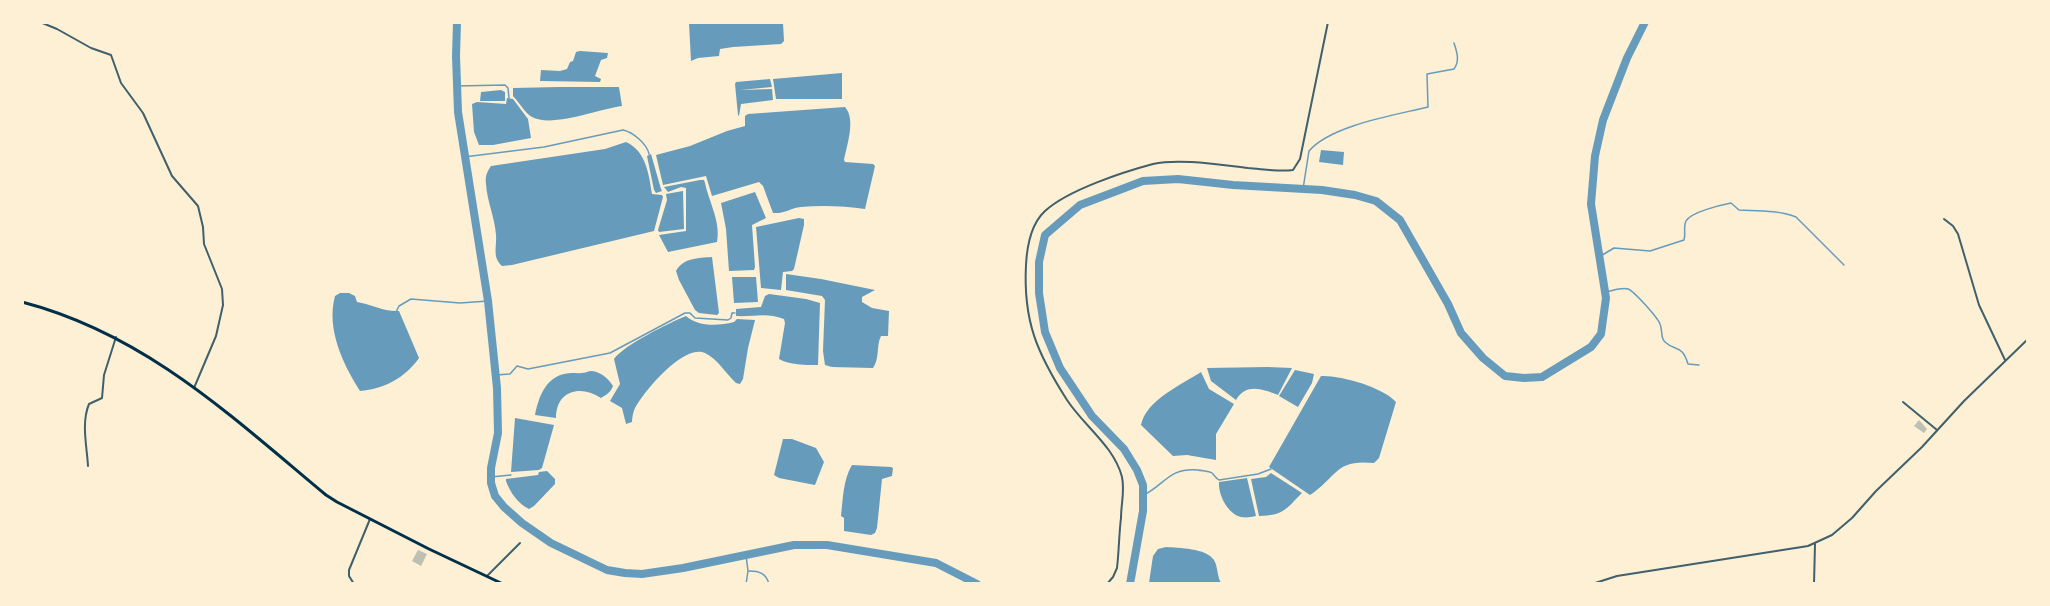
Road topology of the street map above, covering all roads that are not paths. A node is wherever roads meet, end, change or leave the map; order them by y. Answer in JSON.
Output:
{"nodes":[{"id":1,"x":39,"y":22,"type":"edge"},
{"id":2,"x":1328,"y":22,"type":"edge"},
{"id":3,"x":1944,"y":219,"type":"dead end"},
{"id":4,"x":22,"y":302,"type":"edge"},
{"id":5,"x":116,"y":337,"type":"junction"},
{"id":6,"x":2028,"y":339,"type":"edge"},
{"id":7,"x":2005,"y":360,"type":"junction"},
{"id":8,"x":194,"y":388,"type":"junction"},
{"id":9,"x":1903,"y":402,"type":"dead end"},
{"id":10,"x":1937,"y":430,"type":"junction"},
{"id":11,"x":88,"y":466,"type":"dead end"},
{"id":12,"x":370,"y":519,"type":"junction"},
{"id":13,"x":520,"y":543,"type":"dead end"},
{"id":14,"x":1815,"y":544,"type":"junction"},
{"id":15,"x":487,"y":576,"type":"junction"},
{"id":16,"x":492,"y":579,"type":"junction"},
{"id":17,"x":354,"y":584,"type":"edge"},
{"id":18,"x":489,"y":584,"type":"edge"},
{"id":19,"x":502,"y":584,"type":"edge"},
{"id":20,"x":1107,"y":584,"type":"edge"},
{"id":21,"x":1592,"y":584,"type":"edge"},
{"id":22,"x":1814,"y":584,"type":"edge"}],
"edges":[{"from":1,"to":8,"type":"street"},
{"from":2,"to":20,"type":"street"},
{"from":3,"to":7,"type":"street"},
{"from":4,"to":5,"type":"main road"},
{"from":5,"to":8,"type":"main road"},
{"from":5,"to":11,"type":"street"},
{"from":6,"to":7,"type":"street"},
{"from":7,"to":10,"type":"street"},
{"from":8,"to":12,"type":"main road"},
{"from":9,"to":10,"type":"street"},
{"from":10,"to":14,"type":"street"},
{"from":12,"to":15,"type":"main road"},
{"from":12,"to":17,"type":"street"},
{"from":13,"to":15,"type":"street"},
{"from":14,"to":21,"type":"street"},
{"from":14,"to":22,"type":"street"},
{"from":15,"to":16,"type":"main road"},
{"from":16,"to":18,"type":"street"},
{"from":16,"to":19,"type":"main road"}]}
